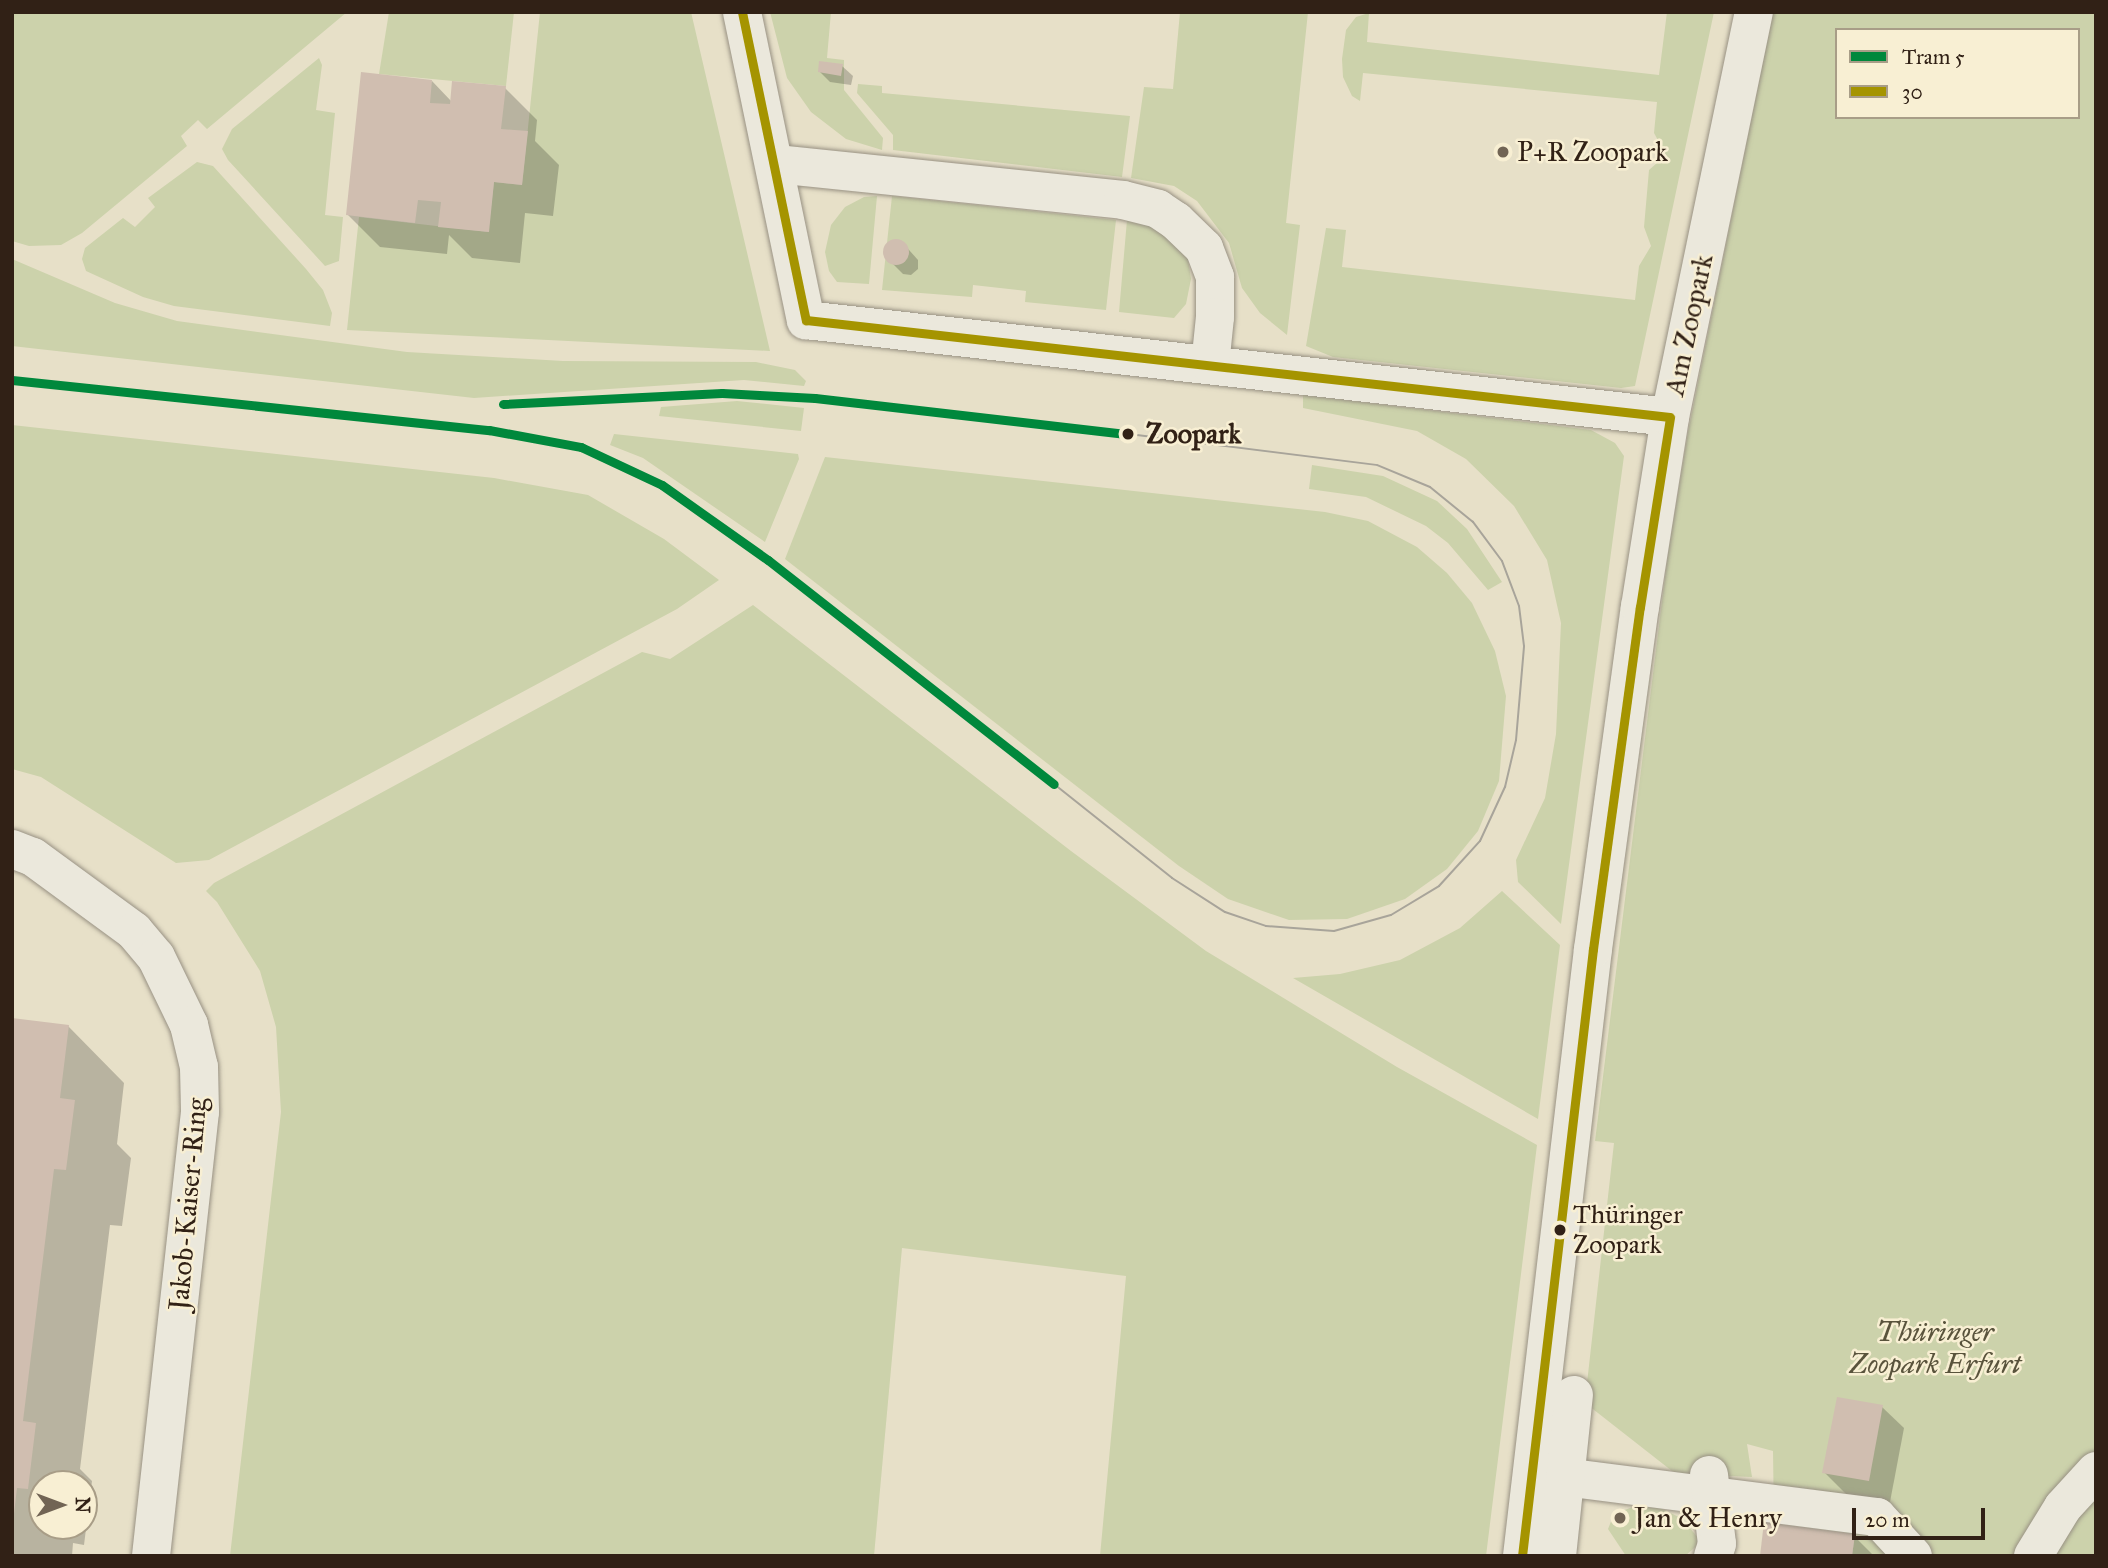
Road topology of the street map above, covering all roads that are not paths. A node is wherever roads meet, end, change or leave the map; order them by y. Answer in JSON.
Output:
{"nodes":[{"id":1,"x":742,"y":12,"type":"edge"},
{"id":2,"x":1754,"y":12,"type":"edge"},
{"id":3,"x":776,"y":164,"type":"junction"},
{"id":4,"x":1210,"y":365,"type":"junction"},
{"id":5,"x":1670,"y":417,"type":"junction"},
{"id":6,"x":12,"y":849,"type":"edge"},
{"id":7,"x":1574,"y":1395,"type":"dead end"},
{"id":8,"x":2096,"y":1471,"type":"edge"},
{"id":9,"x":1550,"y":1475,"type":"junction"},
{"id":10,"x":1710,"y":1484,"type":"junction"},
{"id":11,"x":151,"y":1556,"type":"edge"},
{"id":12,"x":1522,"y":1556,"type":"edge"},
{"id":13,"x":1557,"y":1556,"type":"edge"},
{"id":14,"x":1713,"y":1556,"type":"edge"},
{"id":15,"x":1913,"y":1556,"type":"edge"},
{"id":16,"x":2033,"y":1556,"type":"edge"}],
"edges":[{"from":1,"to":3,"type":"street"},
{"from":2,"to":5,"type":"street","name":"Am Zoopark"},
{"from":3,"to":4,"type":"street"},
{"from":3,"to":4,"type":"street"},
{"from":4,"to":5,"type":"street"},
{"from":5,"to":9,"type":"street","name":"Am Zoopark"},
{"from":6,"to":11,"type":"street","name":"Jakob-Kaiser-Ring"},
{"from":7,"to":9,"type":"street","name":"Am Zoopark"},
{"from":8,"to":16,"type":"street"},
{"from":9,"to":10,"type":"street"},
{"from":9,"to":12,"type":"street","name":"Am Zoopark"},
{"from":9,"to":13,"type":"street","name":"Am Zoopark"},
{"from":10,"to":14,"type":"street"},
{"from":10,"to":15,"type":"street"}]}
